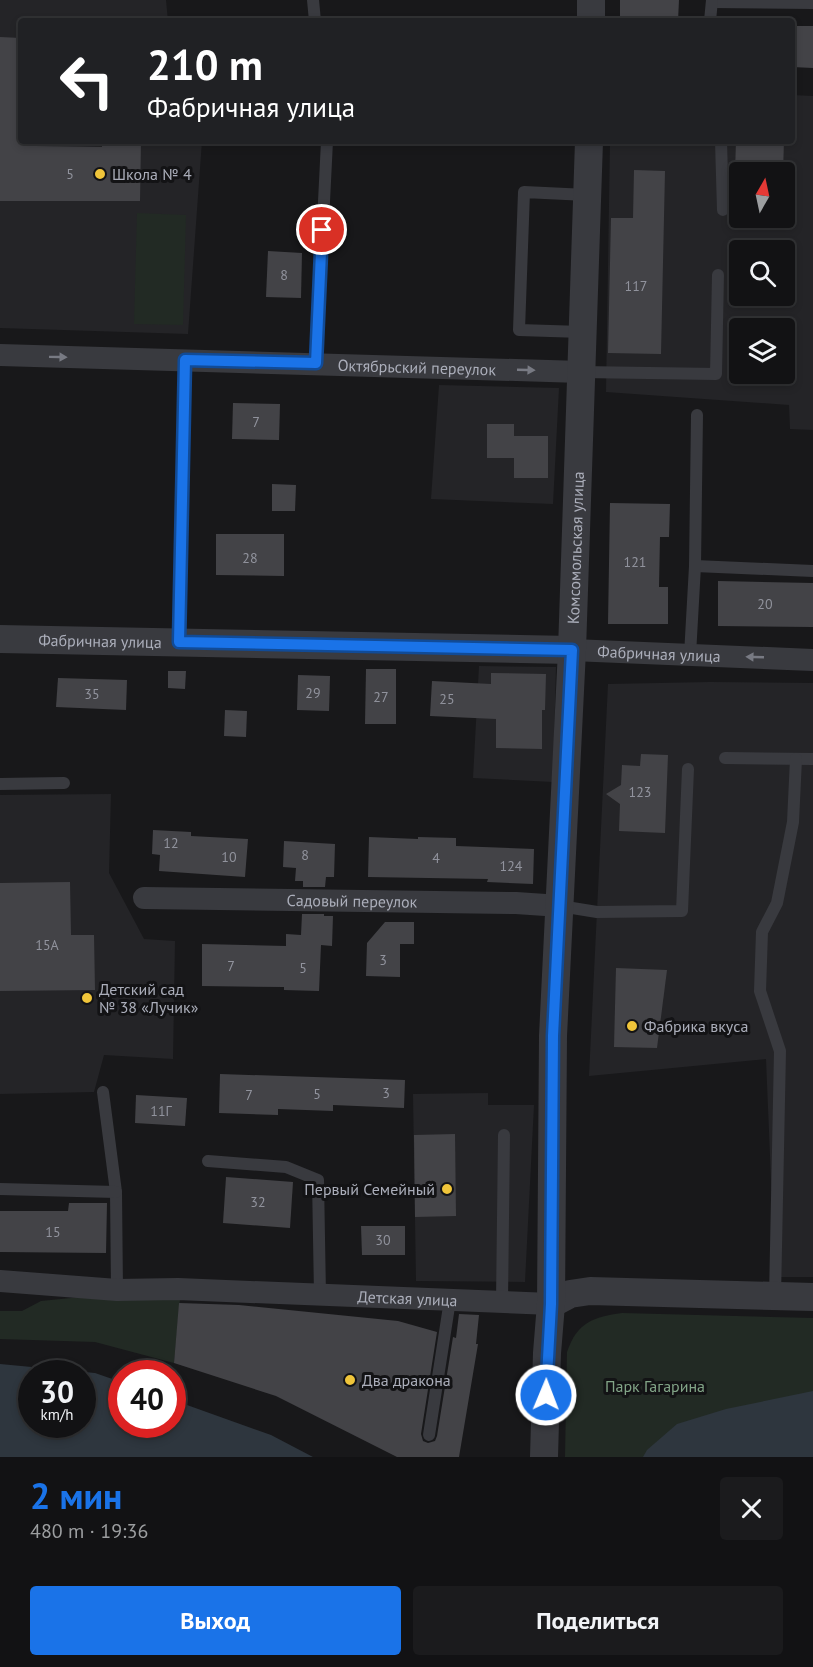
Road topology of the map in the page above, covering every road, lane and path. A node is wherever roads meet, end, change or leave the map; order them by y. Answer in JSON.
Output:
{"nodes":[{"id":1,"x":313,"y":0,"type":"edge"},
{"id":2,"x":591,"y":0,"type":"edge"},
{"id":3,"x":712,"y":1,"type":"edge"},
{"id":4,"x":813,"y":3,"type":"edge"},
{"id":5,"x":315,"y":18,"type":"edge"},
{"id":6,"x":591,"y":18,"type":"edge"},
{"id":7,"x":710,"y":18,"type":"edge"},
{"id":8,"x":327,"y":144,"type":"edge"},
{"id":9,"x":589,"y":144,"type":"edge"},
{"id":10,"x":721,"y":144,"type":"edge"},
{"id":11,"x":587,"y":195,"type":"junction"},
{"id":12,"x":723,"y":210,"type":"dead end"},
{"id":13,"x":718,"y":275,"type":"dead end"},
{"id":14,"x":582,"y":332,"type":"junction"},
{"id":15,"x":0,"y":355,"type":"edge"},
{"id":16,"x":185,"y":360,"type":"junction"},
{"id":17,"x":316,"y":363,"type":"junction"},
{"id":18,"x":581,"y":372,"type":"junction"},
{"id":19,"x":697,"y":415,"type":"dead end"},
{"id":20,"x":694,"y":566,"type":"junction"},
{"id":21,"x":813,"y":571,"type":"edge"},
{"id":22,"x":0,"y":639,"type":"edge"},
{"id":23,"x":179,"y":642,"type":"junction"},
{"id":24,"x":572,"y":650,"type":"junction"},
{"id":25,"x":690,"y":655,"type":"junction"},
{"id":26,"x":813,"y":660,"type":"edge"},
{"id":27,"x":725,"y":758,"type":"dead end"},
{"id":28,"x":796,"y":759,"type":"junction"},
{"id":29,"x":813,"y":759,"type":"edge"},
{"id":30,"x":688,"y":769,"type":"dead end"},
{"id":31,"x":64,"y":783,"type":"dead end"},
{"id":32,"x":0,"y":784,"type":"edge"},
{"id":33,"x":144,"y":898,"type":"dead end"},
{"id":34,"x":560,"y":906,"type":"junction"},
{"id":35,"x":103,"y":1092,"type":"dead end"},
{"id":36,"x":504,"y":1135,"type":"dead end"},
{"id":37,"x":208,"y":1161,"type":"dead end"},
{"id":38,"x":0,"y":1189,"type":"edge"},
{"id":39,"x":116,"y":1192,"type":"junction"},
{"id":40,"x":0,"y":1281,"type":"edge"},
{"id":41,"x":117,"y":1290,"type":"junction"},
{"id":42,"x":320,"y":1295,"type":"junction"},
{"id":43,"x":775,"y":1297,"type":"junction"},
{"id":44,"x":813,"y":1297,"type":"edge"},
{"id":45,"x":450,"y":1300,"type":"junction"},
{"id":46,"x":502,"y":1302,"type":"junction"},
{"id":47,"x":551,"y":1304,"type":"junction"},
{"id":48,"x":429,"y":1435,"type":"dead end"},
{"id":49,"x":544,"y":1457,"type":"edge"}],
"edges":[{"from":1,"to":5,"type":"lane"},
{"from":2,"to":6,"type":"street"},
{"from":3,"to":4,"type":"lane"},
{"from":3,"to":7,"type":"lane"},
{"from":8,"to":17,"type":"lane"},
{"from":9,"to":11,"type":"street","name":"Комсомольская улица"},
{"from":10,"to":12,"type":"lane"},
{"from":11,"to":14,"type":"street","name":"Комсомольская улица"},
{"from":11,"to":14,"type":"lane"},
{"from":13,"to":18,"type":"lane"},
{"from":14,"to":18,"type":"street","name":"Комсомольская улица"},
{"from":15,"to":16,"type":"street","name":"Октябрьский переулок","one_way":true},
{"from":16,"to":17,"type":"street","name":"Октябрьский переулок"},
{"from":16,"to":23,"type":"lane"},
{"from":17,"to":18,"type":"street","name":"Октябрьский переулок","one_way":true},
{"from":18,"to":24,"type":"street","name":"Комсомольская улица"},
{"from":19,"to":20,"type":"lane"},
{"from":20,"to":21,"type":"lane"},
{"from":20,"to":25,"type":"lane"},
{"from":22,"to":23,"type":"street","name":"Фабричная улица"},
{"from":23,"to":24,"type":"street","name":"Фабричная улица"},
{"from":24,"to":25,"type":"street","name":"Фабричная улица"},
{"from":24,"to":34,"type":"street","name":"Комсомольская улица"},
{"from":26,"to":25,"type":"street","name":"Фабричная улица","one_way":true},
{"from":27,"to":28,"type":"lane"},
{"from":28,"to":29,"type":"lane"},
{"from":28,"to":43,"type":"lane"},
{"from":30,"to":34,"type":"lane"},
{"from":31,"to":32,"type":"lane"},
{"from":33,"to":34,"type":"street","name":"Садовый переулок"},
{"from":34,"to":47,"type":"street","name":"Комсомольская улица"},
{"from":35,"to":39,"type":"lane"},
{"from":36,"to":46,"type":"lane"},
{"from":37,"to":42,"type":"lane"},
{"from":38,"to":39,"type":"lane"},
{"from":39,"to":41,"type":"lane"},
{"from":40,"to":41,"type":"street","name":"Детская улица"},
{"from":41,"to":42,"type":"street","name":"Детская улица"},
{"from":42,"to":45,"type":"street","name":"Детская улица"},
{"from":43,"to":44,"type":"street","name":"Детская улица"},
{"from":43,"to":47,"type":"street","name":"Детская улица"},
{"from":45,"to":46,"type":"street","name":"Детская улица"},
{"from":45,"to":48,"type":"lane"},
{"from":46,"to":47,"type":"street","name":"Детская улица"},
{"from":47,"to":49,"type":"street","name":"Комсомольская улица"}]}
